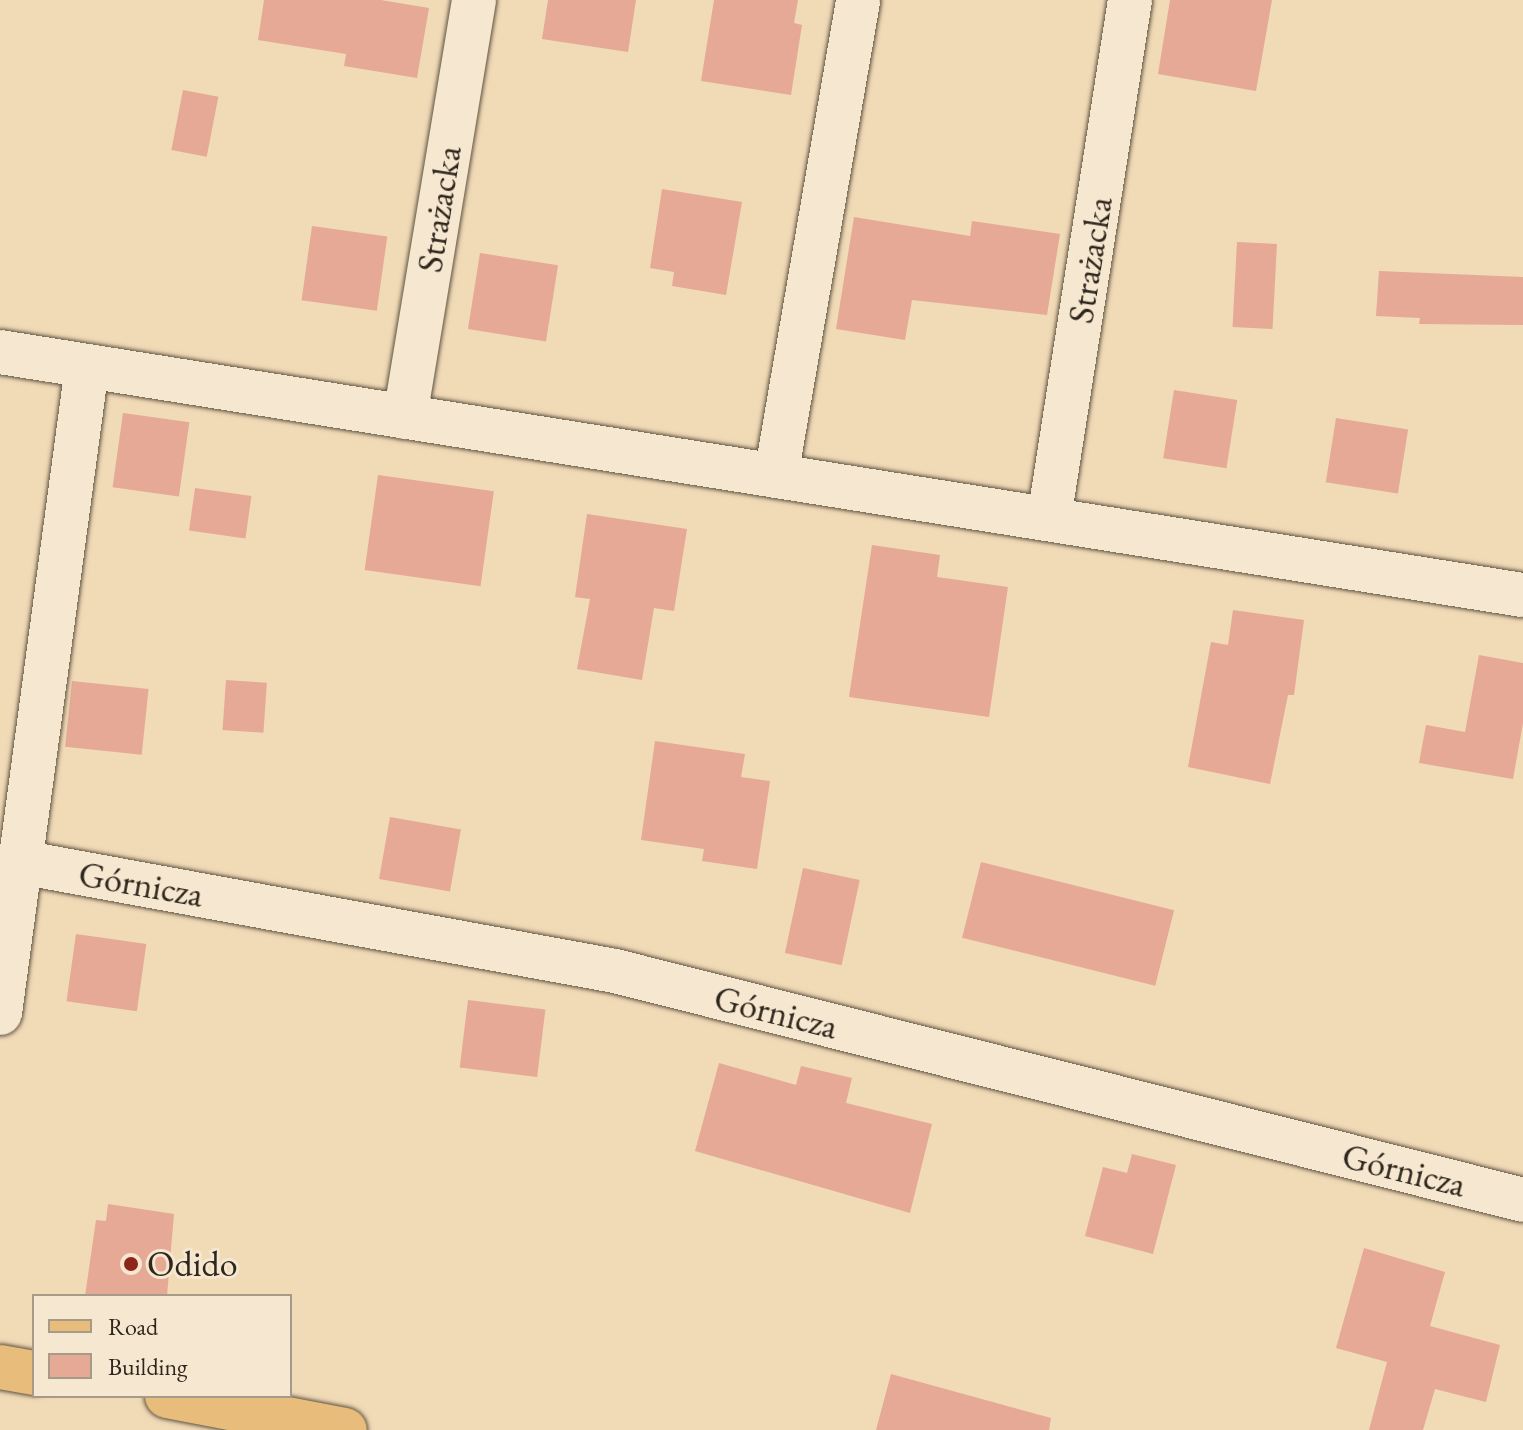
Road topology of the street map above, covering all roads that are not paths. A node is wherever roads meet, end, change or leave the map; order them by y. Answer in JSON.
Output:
{"nodes":[{"id":1,"x":474,"y":0,"type":"edge"},
{"id":2,"x":858,"y":0,"type":"edge"},
{"id":3,"x":1130,"y":0,"type":"edge"},
{"id":4,"x":0,"y":352,"type":"edge"},
{"id":5,"x":87,"y":367,"type":"junction"},
{"id":6,"x":405,"y":417,"type":"junction"},
{"id":7,"x":776,"y":476,"type":"junction"},
{"id":8,"x":1049,"y":519,"type":"junction"},
{"id":9,"x":1523,"y":595,"type":"edge"},
{"id":10,"x":20,"y":862,"type":"junction"},
{"id":11,"x":0,"y":1013,"type":"edge"},
{"id":12,"x":1523,"y":1200,"type":"edge"},
{"id":13,"x":0,"y":1367,"type":"edge"},
{"id":14,"x":32,"y":1373,"type":"edge"},
{"id":15,"x":177,"y":1398,"type":"edge"},
{"id":16,"x":345,"y":1430,"type":"edge"}],
"edges":[{"from":1,"to":6,"type":"street","name":"Strażacka"},
{"from":2,"to":7,"type":"street"},
{"from":3,"to":8,"type":"street","name":"Strażacka"},
{"from":4,"to":5,"type":"street"},
{"from":5,"to":6,"type":"street"},
{"from":5,"to":10,"type":"street"},
{"from":6,"to":7,"type":"street"},
{"from":7,"to":8,"type":"street"},
{"from":8,"to":9,"type":"street"},
{"from":10,"to":11,"type":"street"},
{"from":10,"to":12,"type":"street","name":"Górnicza"},
{"from":13,"to":14,"type":"main road"},
{"from":15,"to":16,"type":"main road"}]}
